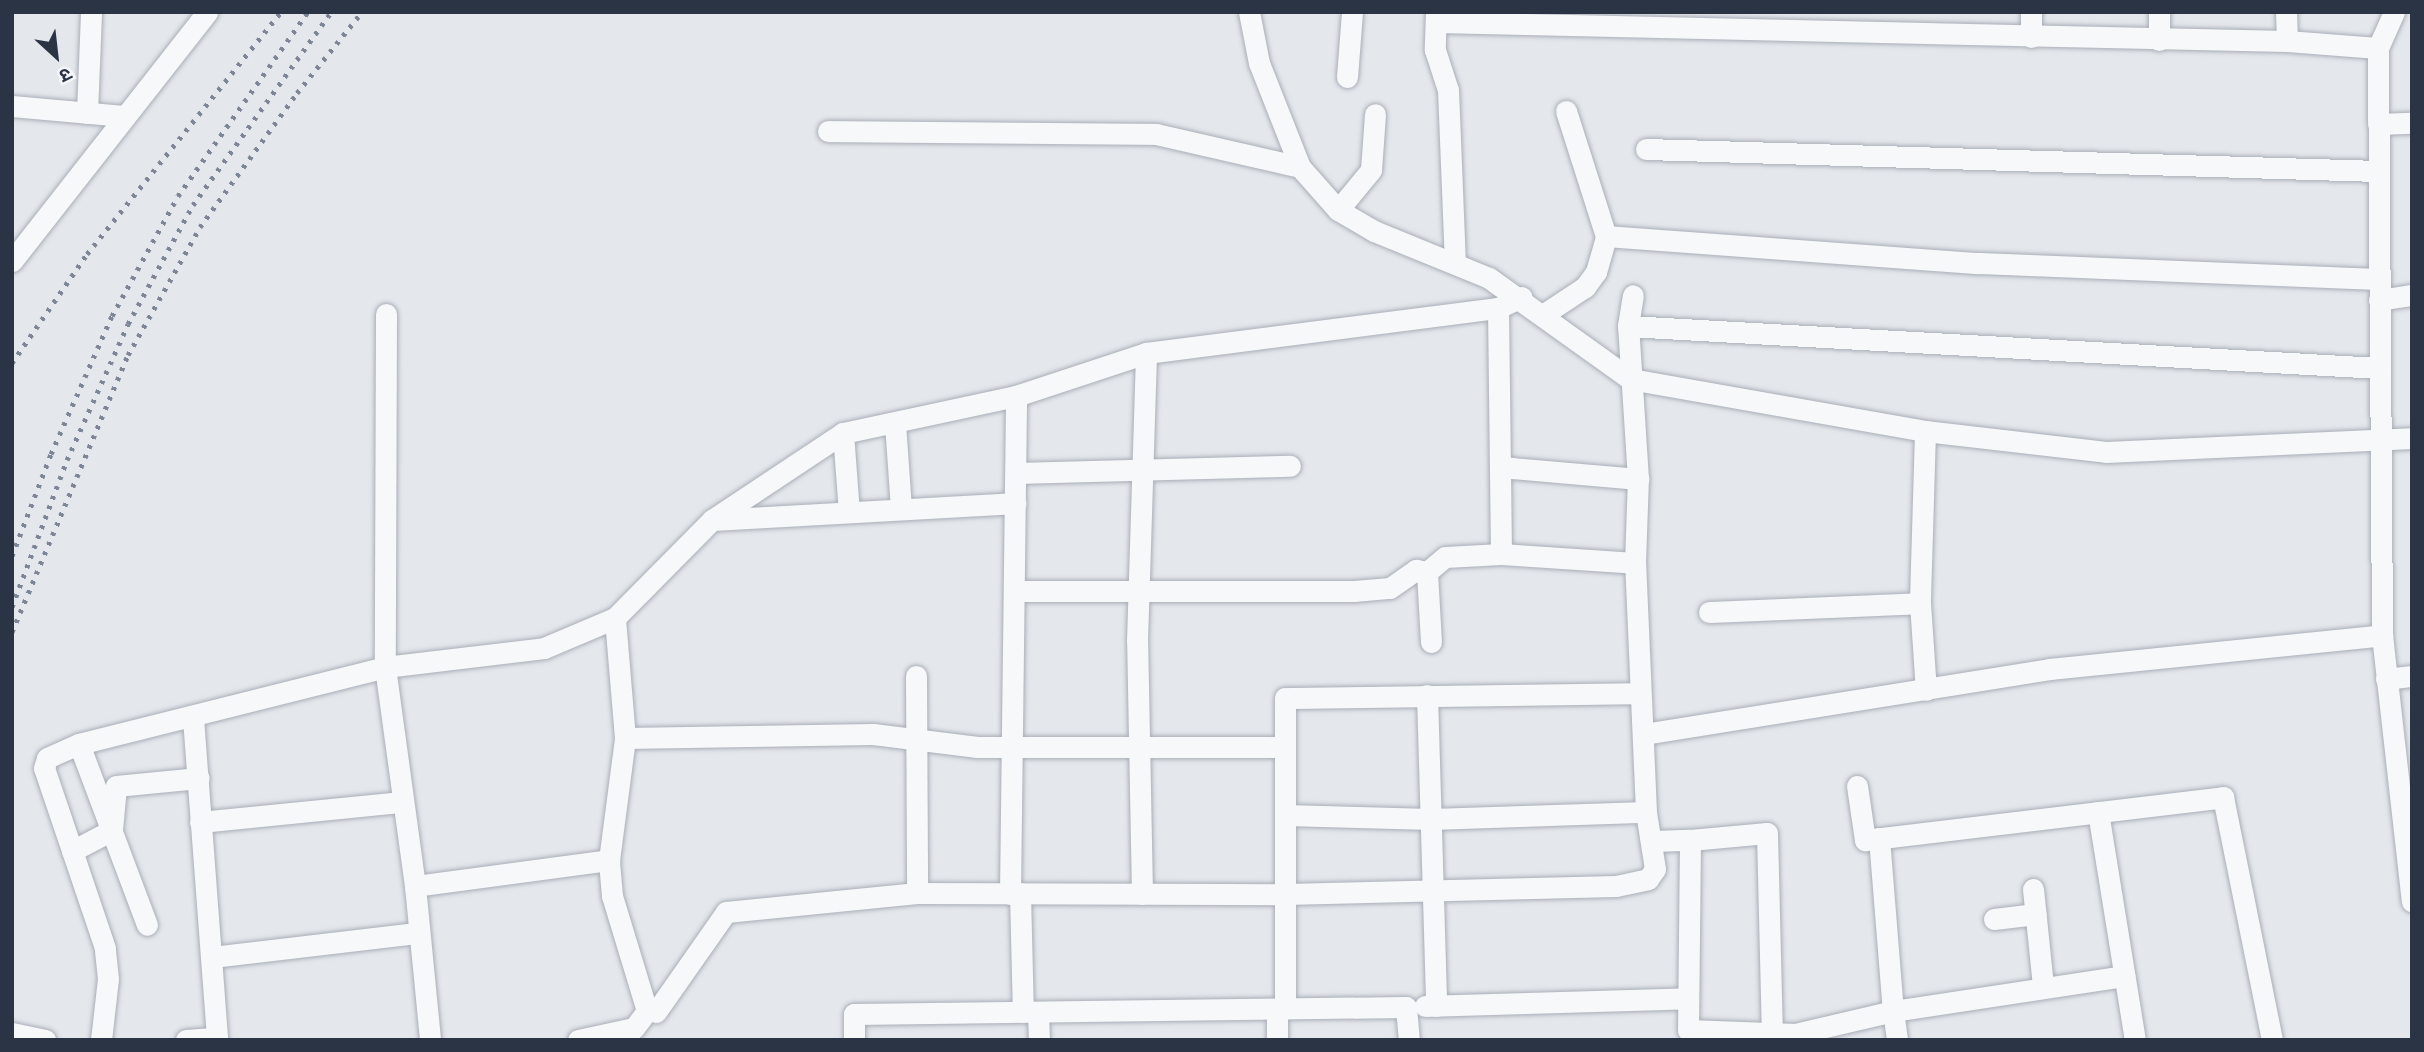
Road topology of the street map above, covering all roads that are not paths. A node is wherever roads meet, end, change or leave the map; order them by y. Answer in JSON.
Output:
{"nodes":[{"id":1,"x":92,"y":12,"type":"edge"},
{"id":2,"x":207,"y":12,"type":"edge"},
{"id":3,"x":1249,"y":12,"type":"edge"},
{"id":4,"x":1352,"y":12,"type":"edge"},
{"id":5,"x":2031,"y":12,"type":"edge"},
{"id":6,"x":2159,"y":12,"type":"edge"},
{"id":7,"x":2286,"y":12,"type":"edge"},
{"id":8,"x":2388,"y":14,"type":"edge"},
{"id":9,"x":1436,"y":17,"type":"edge"},
{"id":10,"x":1543,"y":19,"type":"edge"},
{"id":11,"x":1646,"y":20,"type":"edge"},
{"id":12,"x":1772,"y":22,"type":"edge"},
{"id":13,"x":1895,"y":23,"type":"edge"},
{"id":14,"x":2031,"y":37,"type":"junction"},
{"id":15,"x":2159,"y":40,"type":"junction"},
{"id":16,"x":2287,"y":41,"type":"junction"},
{"id":17,"x":2378,"y":48,"type":"junction"},
{"id":18,"x":1347,"y":76,"type":"dead end"},
{"id":19,"x":12,"y":106,"type":"edge"},
{"id":20,"x":1566,"y":111,"type":"dead end"},
{"id":21,"x":87,"y":113,"type":"junction"},
{"id":22,"x":1376,"y":114,"type":"dead end"},
{"id":23,"x":124,"y":116,"type":"junction"},
{"id":24,"x":2412,"y":123,"type":"edge"},
{"id":25,"x":2378,"y":124,"type":"junction"},
{"id":26,"x":828,"y":131,"type":"dead end"},
{"id":27,"x":1646,"y":149,"type":"dead end"},
{"id":28,"x":1300,"y":167,"type":"junction"},
{"id":29,"x":2378,"y":171,"type":"junction"},
{"id":30,"x":1338,"y":210,"type":"junction"},
{"id":31,"x":1606,"y":236,"type":"junction"},
{"id":32,"x":12,"y":261,"type":"edge"},
{"id":33,"x":1455,"y":261,"type":"junction"},
{"id":34,"x":2380,"y":290,"type":"junction"},
{"id":35,"x":1633,"y":295,"type":"dead end"},
{"id":36,"x":2412,"y":295,"type":"edge"},
{"id":37,"x":1522,"y":297,"type":"junction"},
{"id":38,"x":1498,"y":308,"type":"junction"},
{"id":39,"x":386,"y":314,"type":"dead end"},
{"id":40,"x":1544,"y":314,"type":"junction"},
{"id":41,"x":1628,"y":326,"type":"junction"},
{"id":42,"x":1146,"y":353,"type":"junction"},
{"id":43,"x":2379,"y":368,"type":"junction"},
{"id":44,"x":1630,"y":379,"type":"junction"},
{"id":45,"x":1016,"y":396,"type":"junction"},
{"id":46,"x":895,"y":423,"type":"junction"},
{"id":47,"x":1925,"y":431,"type":"junction"},
{"id":48,"x":843,"y":433,"type":"junction"},
{"id":49,"x":2412,"y":438,"type":"edge"},
{"id":50,"x":2379,"y":441,"type":"junction"},
{"id":51,"x":1290,"y":466,"type":"dead end"},
{"id":52,"x":1141,"y":467,"type":"junction"},
{"id":53,"x":1502,"y":467,"type":"junction"},
{"id":54,"x":1016,"y":473,"type":"junction"},
{"id":55,"x":1638,"y":479,"type":"junction"},
{"id":56,"x":1016,"y":503,"type":"junction"},
{"id":57,"x":901,"y":509,"type":"junction"},
{"id":58,"x":849,"y":512,"type":"junction"},
{"id":59,"x":712,"y":520,"type":"junction"},
{"id":60,"x":1501,"y":554,"type":"junction"},
{"id":61,"x":1635,"y":563,"type":"junction"},
{"id":62,"x":1427,"y":572,"type":"junction"},
{"id":63,"x":1015,"y":591,"type":"junction"},
{"id":64,"x":1139,"y":591,"type":"junction"},
{"id":65,"x":1920,"y":603,"type":"junction"},
{"id":66,"x":1709,"y":612,"type":"dead end"},
{"id":67,"x":615,"y":618,"type":"junction"},
{"id":68,"x":2382,"y":635,"type":"junction"},
{"id":69,"x":1431,"y":642,"type":"dead end"},
{"id":70,"x":385,"y":667,"type":"junction"},
{"id":71,"x":916,"y":676,"type":"dead end"},
{"id":72,"x":2412,"y":676,"type":"edge"},
{"id":73,"x":2386,"y":679,"type":"junction"},
{"id":74,"x":1926,"y":690,"type":"junction"},
{"id":75,"x":1640,"y":693,"type":"junction"},
{"id":76,"x":1427,"y":695,"type":"junction"},
{"id":77,"x":193,"y":718,"type":"junction"},
{"id":78,"x":1644,"y":734,"type":"junction"},
{"id":79,"x":625,"y":738,"type":"junction"},
{"id":80,"x":918,"y":741,"type":"junction"},
{"id":81,"x":79,"y":744,"type":"junction"},
{"id":82,"x":1139,"y":744,"type":"junction"},
{"id":83,"x":1015,"y":746,"type":"junction"},
{"id":84,"x":1285,"y":747,"type":"junction"},
{"id":85,"x":199,"y":778,"type":"junction"},
{"id":86,"x":1857,"y":786,"type":"dead end"},
{"id":87,"x":401,"y":803,"type":"junction"},
{"id":88,"x":2406,"y":805,"type":"edge"},
{"id":89,"x":1646,"y":812,"type":"junction"},
{"id":90,"x":2098,"y":812,"type":"junction"},
{"id":91,"x":1285,"y":815,"type":"junction"},
{"id":92,"x":1431,"y":819,"type":"junction"},
{"id":93,"x":200,"y":822,"type":"junction"},
{"id":94,"x":112,"y":830,"type":"junction"},
{"id":95,"x":1879,"y":838,"type":"junction"},
{"id":96,"x":1690,"y":840,"type":"junction"},
{"id":97,"x":1653,"y":841,"type":"junction"},
{"id":98,"x":72,"y":851,"type":"junction"},
{"id":99,"x":609,"y":860,"type":"junction"},
{"id":100,"x":415,"y":886,"type":"junction"},
{"id":101,"x":1434,"y":889,"type":"junction"},
{"id":102,"x":2033,"y":890,"type":"dead end"},
{"id":103,"x":917,"y":893,"type":"junction"},
{"id":104,"x":1015,"y":893,"type":"junction"},
{"id":105,"x":1142,"y":894,"type":"junction"},
{"id":106,"x":1285,"y":894,"type":"junction"},
{"id":107,"x":2412,"y":901,"type":"edge"},
{"id":108,"x":2036,"y":914,"type":"junction"},
{"id":109,"x":1994,"y":919,"type":"dead end"},
{"id":110,"x":147,"y":925,"type":"dead end"},
{"id":111,"x":417,"y":933,"type":"junction"},
{"id":112,"x":212,"y":957,"type":"junction"},
{"id":113,"x":2124,"y":976,"type":"junction"},
{"id":114,"x":2043,"y":986,"type":"junction"},
{"id":115,"x":1688,"y":998,"type":"junction"},
{"id":116,"x":1436,"y":1006,"type":"junction"},
{"id":117,"x":1406,"y":1007,"type":"junction"},
{"id":118,"x":1281,"y":1009,"type":"junction"},
{"id":119,"x":1893,"y":1011,"type":"junction"},
{"id":120,"x":656,"y":1012,"type":"dead end"},
{"id":121,"x":1030,"y":1012,"type":"junction"},
{"id":122,"x":12,"y":1033,"type":"edge"},
{"id":123,"x":1772,"y":1033,"type":"junction"},
{"id":124,"x":217,"y":1039,"type":"edge"},
{"id":125,"x":45,"y":1040,"type":"edge"},
{"id":126,"x":101,"y":1040,"type":"edge"},
{"id":127,"x":186,"y":1040,"type":"edge"},
{"id":128,"x":430,"y":1040,"type":"edge"},
{"id":129,"x":578,"y":1040,"type":"edge"},
{"id":130,"x":854,"y":1040,"type":"edge"},
{"id":131,"x":1039,"y":1040,"type":"edge"},
{"id":132,"x":1277,"y":1040,"type":"edge"},
{"id":133,"x":1409,"y":1040,"type":"edge"},
{"id":134,"x":1898,"y":1040,"type":"edge"},
{"id":135,"x":2135,"y":1040,"type":"edge"},
{"id":136,"x":2272,"y":1040,"type":"edge"}],
"edges":[{"from":1,"to":21,"type":"street"},
{"from":2,"to":23,"type":"street"},
{"from":3,"to":28,"type":"street"},
{"from":4,"to":18,"type":"street"},
{"from":5,"to":14,"type":"street"},
{"from":6,"to":15,"type":"street"},
{"from":7,"to":16,"type":"street"},
{"from":8,"to":17,"type":"street"},
{"from":9,"to":10,"type":"street"},
{"from":9,"to":33,"type":"street"},
{"from":10,"to":11,"type":"street"},
{"from":11,"to":12,"type":"street"},
{"from":12,"to":13,"type":"street"},
{"from":13,"to":14,"type":"street"},
{"from":14,"to":15,"type":"street"},
{"from":15,"to":16,"type":"street"},
{"from":16,"to":17,"type":"street"},
{"from":17,"to":25,"type":"street"},
{"from":19,"to":21,"type":"street"},
{"from":20,"to":31,"type":"street"},
{"from":21,"to":23,"type":"street"},
{"from":22,"to":30,"type":"street"},
{"from":23,"to":32,"type":"street"},
{"from":24,"to":25,"type":"street"},
{"from":25,"to":29,"type":"street"},
{"from":26,"to":28,"type":"street"},
{"from":27,"to":29,"type":"street"},
{"from":28,"to":30,"type":"street"},
{"from":29,"to":34,"type":"street"},
{"from":30,"to":33,"type":"street"},
{"from":31,"to":34,"type":"street"},
{"from":31,"to":40,"type":"street"},
{"from":33,"to":37,"type":"street"},
{"from":34,"to":36,"type":"street"},
{"from":34,"to":43,"type":"street"},
{"from":35,"to":41,"type":"street"},
{"from":37,"to":38,"type":"street"},
{"from":37,"to":40,"type":"street"},
{"from":38,"to":42,"type":"street"},
{"from":38,"to":53,"type":"street"},
{"from":39,"to":70,"type":"street"},
{"from":40,"to":44,"type":"street"},
{"from":41,"to":43,"type":"street"},
{"from":41,"to":44,"type":"street"},
{"from":42,"to":45,"type":"street"},
{"from":42,"to":52,"type":"street"},
{"from":43,"to":50,"type":"street"},
{"from":44,"to":47,"type":"street"},
{"from":44,"to":55,"type":"street"},
{"from":45,"to":46,"type":"street"},
{"from":45,"to":54,"type":"street"},
{"from":46,"to":48,"type":"street"},
{"from":46,"to":57,"type":"street"},
{"from":47,"to":50,"type":"street"},
{"from":47,"to":65,"type":"street"},
{"from":48,"to":58,"type":"street"},
{"from":48,"to":59,"type":"street"},
{"from":49,"to":50,"type":"street"},
{"from":50,"to":68,"type":"street"},
{"from":51,"to":52,"type":"street"},
{"from":52,"to":54,"type":"street"},
{"from":52,"to":64,"type":"street"},
{"from":53,"to":55,"type":"street"},
{"from":53,"to":60,"type":"street"},
{"from":54,"to":56,"type":"street"},
{"from":55,"to":61,"type":"street"},
{"from":56,"to":57,"type":"street"},
{"from":56,"to":63,"type":"street"},
{"from":57,"to":58,"type":"street"},
{"from":58,"to":59,"type":"street"},
{"from":59,"to":67,"type":"street"},
{"from":60,"to":61,"type":"street"},
{"from":60,"to":62,"type":"street"},
{"from":61,"to":75,"type":"street"},
{"from":62,"to":64,"type":"street"},
{"from":62,"to":69,"type":"street"},
{"from":63,"to":64,"type":"street"},
{"from":63,"to":83,"type":"street"},
{"from":64,"to":82,"type":"street"},
{"from":65,"to":66,"type":"street"},
{"from":65,"to":74,"type":"street"},
{"from":67,"to":70,"type":"street"},
{"from":67,"to":79,"type":"street"},
{"from":68,"to":73,"type":"street"},
{"from":68,"to":74,"type":"street"},
{"from":70,"to":77,"type":"street"},
{"from":70,"to":87,"type":"street"},
{"from":71,"to":80,"type":"street"},
{"from":72,"to":73,"type":"street"},
{"from":73,"to":88,"type":"street"},
{"from":74,"to":78,"type":"street"},
{"from":75,"to":76,"type":"street"},
{"from":75,"to":78,"type":"street"},
{"from":76,"to":84,"type":"street"},
{"from":76,"to":92,"type":"street"},
{"from":77,"to":81,"type":"street"},
{"from":77,"to":85,"type":"street"},
{"from":78,"to":89,"type":"street"},
{"from":79,"to":80,"type":"street"},
{"from":79,"to":99,"type":"street"},
{"from":80,"to":83,"type":"street"},
{"from":80,"to":103,"type":"street"},
{"from":81,"to":94,"type":"street"},
{"from":81,"to":98,"type":"street"},
{"from":82,"to":83,"type":"street"},
{"from":82,"to":84,"type":"street"},
{"from":82,"to":105,"type":"street"},
{"from":83,"to":104,"type":"street"},
{"from":84,"to":91,"type":"street"},
{"from":85,"to":93,"type":"street"},
{"from":85,"to":94,"type":"street"},
{"from":86,"to":95,"type":"street"},
{"from":87,"to":93,"type":"street"},
{"from":87,"to":100,"type":"street"},
{"from":88,"to":107,"type":"street"},
{"from":89,"to":92,"type":"street"},
{"from":89,"to":97,"type":"street"},
{"from":90,"to":95,"type":"street"},
{"from":90,"to":113,"type":"street"},
{"from":90,"to":136,"type":"street"},
{"from":91,"to":92,"type":"street"},
{"from":91,"to":106,"type":"street"},
{"from":92,"to":101,"type":"street"},
{"from":93,"to":112,"type":"street"},
{"from":94,"to":98,"type":"street"},
{"from":94,"to":110,"type":"street"},
{"from":95,"to":119,"type":"street"},
{"from":96,"to":97,"type":"street"},
{"from":96,"to":115,"type":"street"},
{"from":96,"to":123,"type":"street"},
{"from":97,"to":101,"type":"street"},
{"from":98,"to":126,"type":"street"},
{"from":99,"to":100,"type":"street"},
{"from":99,"to":129,"type":"street"},
{"from":100,"to":111,"type":"street"},
{"from":101,"to":106,"type":"street"},
{"from":101,"to":116,"type":"street"},
{"from":102,"to":108,"type":"street"},
{"from":103,"to":104,"type":"street"},
{"from":103,"to":120,"type":"street"},
{"from":104,"to":105,"type":"street"},
{"from":104,"to":121,"type":"street"},
{"from":105,"to":106,"type":"street"},
{"from":106,"to":118,"type":"street"},
{"from":108,"to":109,"type":"street"},
{"from":108,"to":114,"type":"street"},
{"from":111,"to":112,"type":"street"},
{"from":111,"to":128,"type":"street"},
{"from":112,"to":124,"type":"street"},
{"from":113,"to":114,"type":"street"},
{"from":113,"to":135,"type":"street"},
{"from":114,"to":119,"type":"street"},
{"from":115,"to":116,"type":"street"},
{"from":115,"to":123,"type":"street"},
{"from":116,"to":117,"type":"street"},
{"from":117,"to":118,"type":"street"},
{"from":117,"to":133,"type":"street"},
{"from":118,"to":121,"type":"street"},
{"from":118,"to":132,"type":"street"},
{"from":119,"to":123,"type":"street"},
{"from":119,"to":134,"type":"street"},
{"from":121,"to":130,"type":"street"},
{"from":121,"to":131,"type":"street"},
{"from":122,"to":125,"type":"street"},
{"from":124,"to":127,"type":"street"}]}
